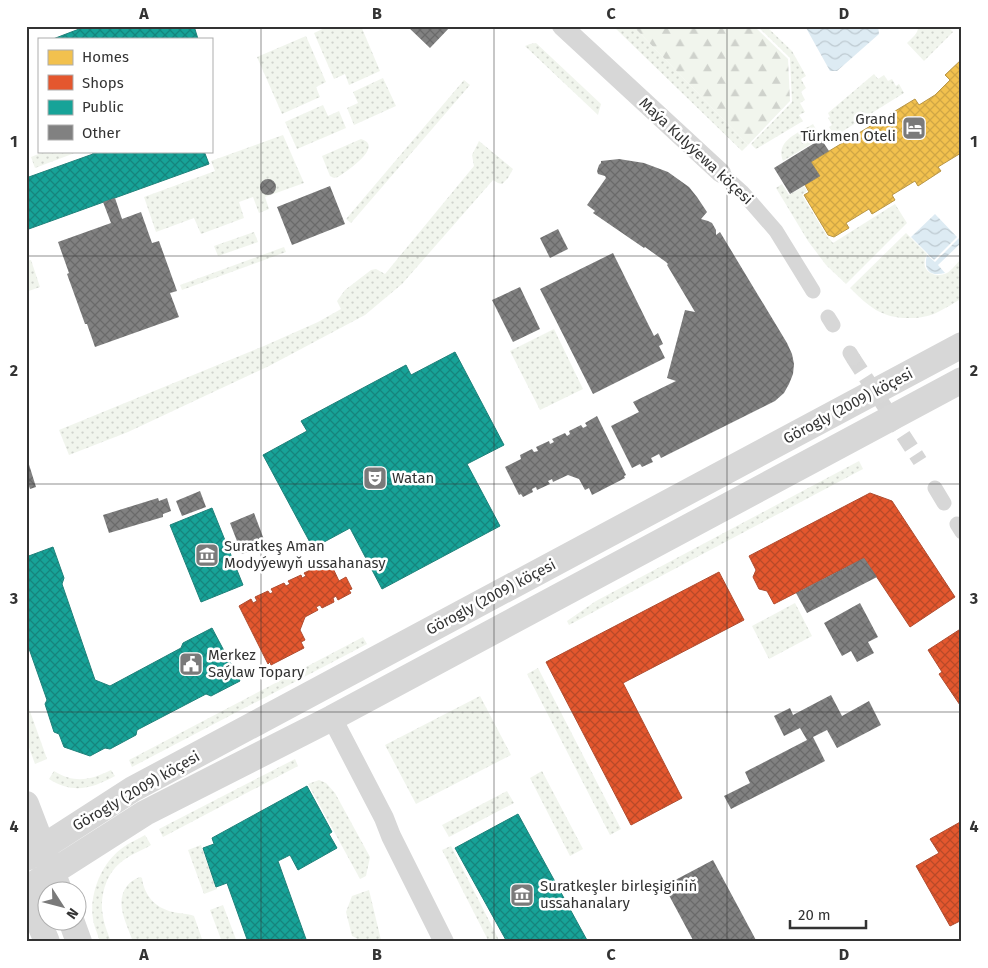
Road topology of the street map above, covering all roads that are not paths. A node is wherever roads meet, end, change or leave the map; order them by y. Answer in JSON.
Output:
{"nodes":[{"id":1,"x":562,"y":26,"type":"edge"},
{"id":2,"x":720,"y":173,"type":"joint"},
{"id":3,"x":813,"y":290,"type":"dead end"},
{"id":4,"x":962,"y":345,"type":"edge"},
{"id":5,"x":962,"y":380,"type":"edge"},
{"id":6,"x":936,"y":488,"type":"dead end"},
{"id":7,"x":944,"y":503,"type":"dead end"},
{"id":8,"x":332,"y":718,"type":"junction"},
{"id":9,"x":26,"y":804,"type":"edge"},
{"id":10,"x":35,"y":852,"type":"edge"},
{"id":11,"x":55,"y":880,"type":"edge"},
{"id":12,"x":57,"y":880,"type":"edge"},
{"id":13,"x":26,"y":889,"type":"edge"},
{"id":14,"x":75,"y":930,"type":"edge"},
{"id":15,"x":47,"y":942,"type":"edge"},
{"id":16,"x":79,"y":942,"type":"edge"},
{"id":17,"x":444,"y":942,"type":"edge"}],
"edges":[{"from":1,"to":2,"type":"street","name":"Maýa Kulyýewa köçesi"},
{"from":2,"to":3,"type":"street","name":"Maýa Kulyýewa köçesi"},
{"from":4,"to":10,"type":"street","name":"Görogly (2009) köçesi"},
{"from":5,"to":8,"type":"street","name":"Görogly (2009) köçesi"},
{"from":6,"to":7,"type":"street"},
{"from":8,"to":12,"type":"street","name":"Görogly (2009) köçesi"},
{"from":8,"to":17,"type":"street"},
{"from":9,"to":10,"type":"street"},
{"from":10,"to":11,"type":"street"},
{"from":13,"to":15,"type":"street"},
{"from":14,"to":16,"type":"street"}]}
